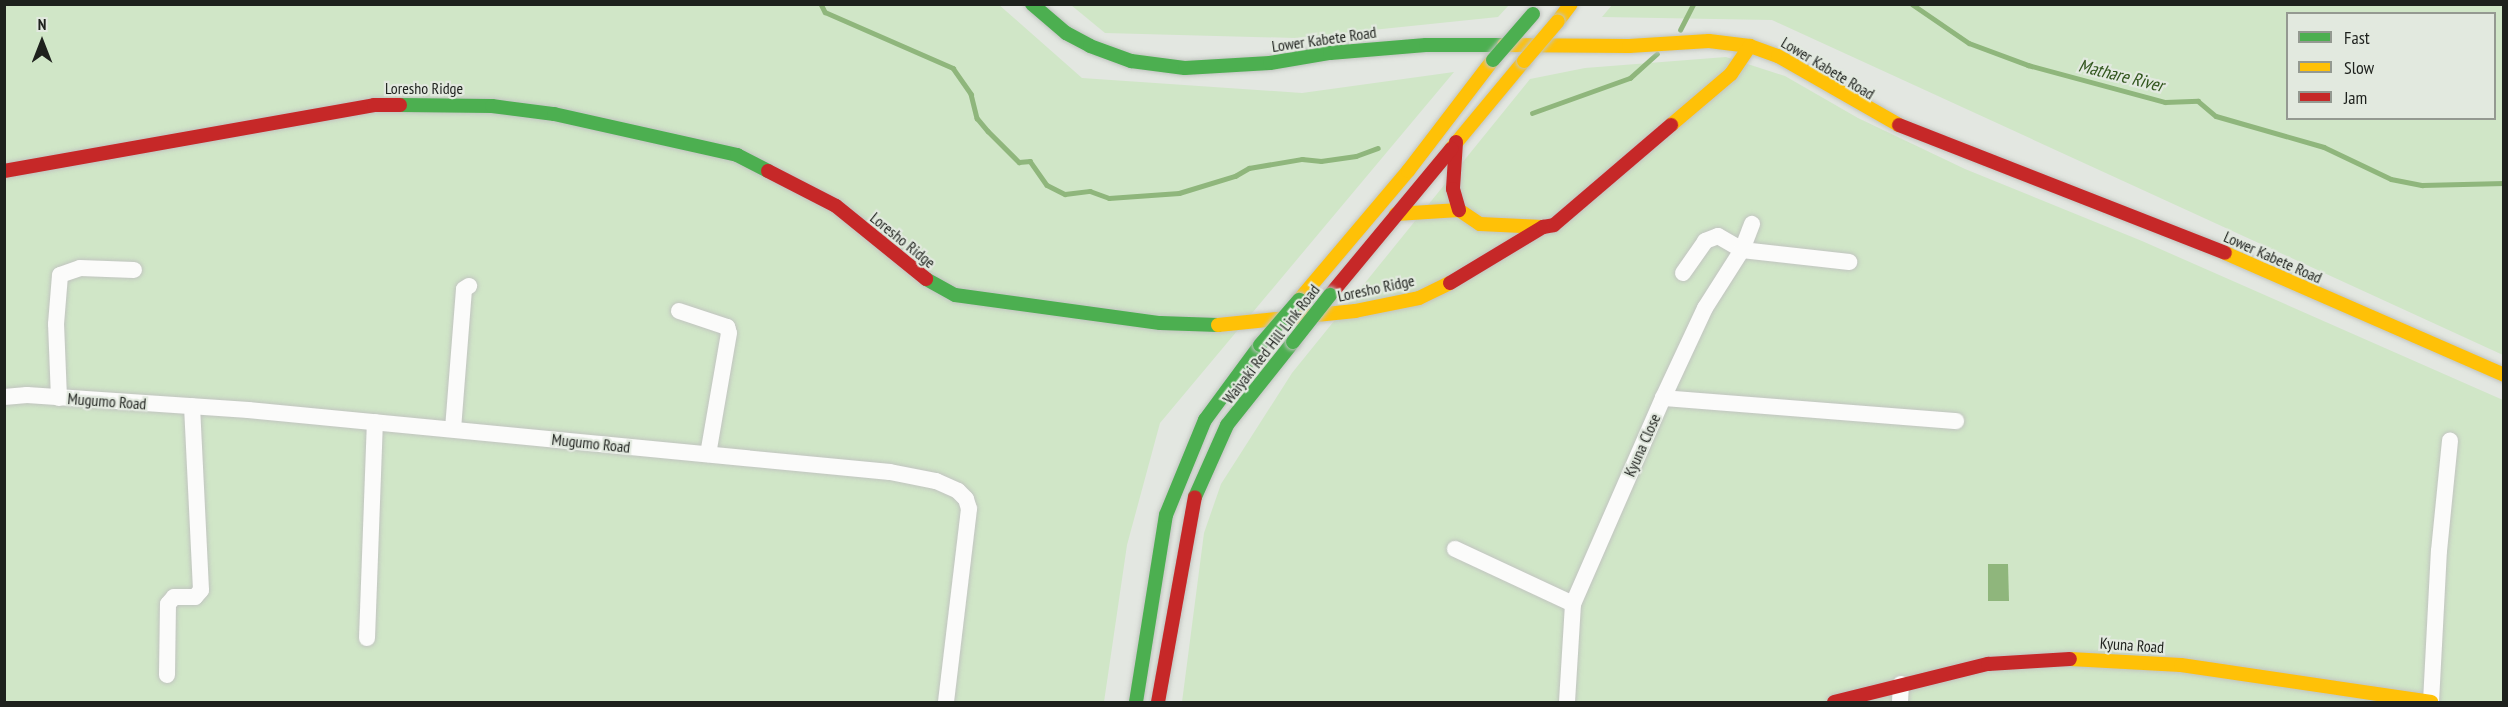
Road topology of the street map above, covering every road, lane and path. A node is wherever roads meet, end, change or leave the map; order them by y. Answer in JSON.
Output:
{"nodes":[{"id":1,"x":1032,"y":4,"type":"edge"},
{"id":2,"x":1571,"y":4,"type":"edge"},
{"id":3,"x":1537,"y":9,"type":"edge"},
{"id":4,"x":1750,"y":46,"type":"junction"},
{"id":5,"x":1456,"y":142,"type":"junction"},
{"id":6,"x":4,"y":171,"type":"edge"},
{"id":7,"x":1459,"y":210,"type":"junction"},
{"id":8,"x":1396,"y":214,"type":"junction"},
{"id":9,"x":1480,"y":224,"type":"junction"},
{"id":10,"x":1752,"y":224,"type":"dead end"},
{"id":11,"x":1543,"y":227,"type":"junction"},
{"id":12,"x":1742,"y":250,"type":"junction"},
{"id":13,"x":1849,"y":262,"type":"dead end"},
{"id":14,"x":1480,"y":268,"type":"junction"},
{"id":15,"x":134,"y":270,"type":"dead end"},
{"id":16,"x":1683,"y":273,"type":"dead end"},
{"id":17,"x":469,"y":286,"type":"dead end"},
{"id":18,"x":679,"y":311,"type":"dead end"},
{"id":19,"x":2504,"y":375,"type":"edge"},
{"id":20,"x":4,"y":397,"type":"edge"},
{"id":21,"x":59,"y":398,"type":"junction"},
{"id":22,"x":1663,"y":398,"type":"junction"},
{"id":23,"x":192,"y":406,"type":"junction"},
{"id":24,"x":1956,"y":421,"type":"dead end"},
{"id":25,"x":375,"y":422,"type":"junction"},
{"id":26,"x":453,"y":429,"type":"junction"},
{"id":27,"x":2450,"y":441,"type":"dead end"},
{"id":28,"x":708,"y":454,"type":"junction"},
{"id":29,"x":1455,"y":549,"type":"dead end"},
{"id":30,"x":1573,"y":604,"type":"junction"},
{"id":31,"x":367,"y":638,"type":"dead end"},
{"id":32,"x":167,"y":675,"type":"dead end"},
{"id":33,"x":1900,"y":684,"type":"junction"},
{"id":34,"x":2336,"y":694,"type":"edge"},
{"id":35,"x":946,"y":702,"type":"edge"},
{"id":36,"x":1136,"y":702,"type":"edge"},
{"id":37,"x":1158,"y":702,"type":"edge"},
{"id":38,"x":1567,"y":702,"type":"edge"},
{"id":39,"x":1834,"y":702,"type":"edge"},
{"id":40,"x":1900,"y":702,"type":"edge"},
{"id":41,"x":2431,"y":702,"type":"edge"}],
"edges":[{"from":1,"to":4,"type":"main road","name":"Lower Kabete Road"},
{"from":2,"to":5,"type":"main road","name":"Waiyaki Red Hill Link Road","bridge":true},
{"from":3,"to":36,"type":"main road","name":"Waiyaki Red Hill Link Road","bridge":true},
{"from":4,"to":11,"type":"main road","name":"Loresho Ridge"},
{"from":4,"to":19,"type":"main road","name":"Lower Kabete Road"},
{"from":5,"to":7,"type":"main road"},
{"from":5,"to":8,"type":"main road","name":"Waiyaki Red Hill Link Road"},
{"from":6,"to":14,"type":"main road","name":"Loresho Ridge"},
{"from":7,"to":8,"type":"main road"},
{"from":7,"to":9,"type":"main road"},
{"from":8,"to":37,"type":"main road","name":"Waiyaki Red Hill Link Road","bridge":true},
{"from":9,"to":11,"type":"main road"},
{"from":9,"to":14,"type":"main road"},
{"from":10,"to":12,"type":"street"},
{"from":11,"to":14,"type":"main road","name":"Loresho Ridge"},
{"from":12,"to":13,"type":"street"},
{"from":12,"to":16,"type":"street"},
{"from":12,"to":22,"type":"street"},
{"from":15,"to":21,"type":"street"},
{"from":17,"to":26,"type":"street"},
{"from":18,"to":28,"type":"street"},
{"from":20,"to":21,"type":"street","name":"Mugumo Road"},
{"from":21,"to":23,"type":"street","name":"Mugumo Road"},
{"from":22,"to":24,"type":"street","name":"Kyuna Close"},
{"from":22,"to":30,"type":"street","name":"Kyuna Close"},
{"from":23,"to":25,"type":"street","name":"Mugumo Road"},
{"from":23,"to":32,"type":"street"},
{"from":25,"to":26,"type":"street","name":"Mugumo Road"},
{"from":25,"to":31,"type":"street"},
{"from":26,"to":28,"type":"street","name":"Mugumo Road"},
{"from":27,"to":41,"type":"street"},
{"from":28,"to":35,"type":"street","name":"Mugumo Road"},
{"from":29,"to":30,"type":"street"},
{"from":30,"to":38,"type":"street","name":"Kyuna Close"},
{"from":33,"to":34,"type":"main road","name":"Kyuna Road"},
{"from":33,"to":39,"type":"main road","name":"Kyuna Road"},
{"from":33,"to":40,"type":"street"},
{"from":34,"to":41,"type":"main road","name":"Kyuna Road"}]}
